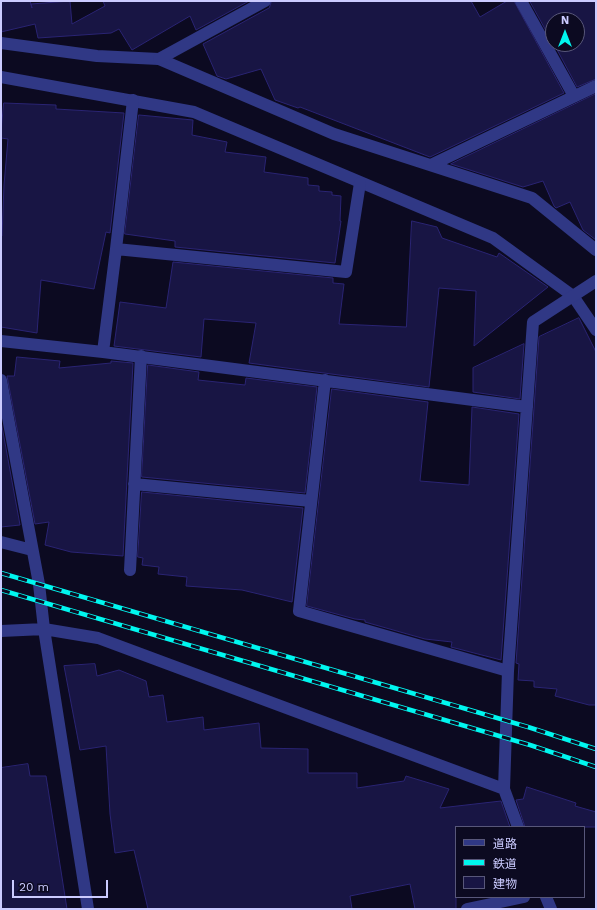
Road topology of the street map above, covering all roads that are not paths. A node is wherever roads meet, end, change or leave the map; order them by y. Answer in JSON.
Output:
{"nodes":[{"id":1,"x":265,"y":1,"type":"edge"},
{"id":2,"x":521,"y":1,"type":"edge"},
{"id":3,"x":1,"y":43,"type":"edge"},
{"id":4,"x":160,"y":60,"type":"junction"},
{"id":5,"x":1,"y":77,"type":"edge"},
{"id":6,"x":596,"y":86,"type":"edge"},
{"id":7,"x":574,"y":96,"type":"junction"},
{"id":8,"x":133,"y":100,"type":"junction"},
{"id":9,"x":431,"y":165,"type":"junction"},
{"id":10,"x":360,"y":183,"type":"junction"},
{"id":11,"x":116,"y":249,"type":"junction"},
{"id":12,"x":596,"y":250,"type":"edge"},
{"id":13,"x":596,"y":281,"type":"edge"},
{"id":14,"x":573,"y":296,"type":"junction"},
{"id":15,"x":596,"y":330,"type":"edge"},
{"id":16,"x":1,"y":342,"type":"edge"},
{"id":17,"x":103,"y":352,"type":"junction"},
{"id":18,"x":141,"y":356,"type":"junction"},
{"id":19,"x":1,"y":380,"type":"edge"},
{"id":20,"x":325,"y":380,"type":"junction"},
{"id":21,"x":527,"y":407,"type":"junction"},
{"id":22,"x":134,"y":484,"type":"junction"},
{"id":23,"x":311,"y":502,"type":"junction"},
{"id":24,"x":1,"y":542,"type":"edge"},
{"id":25,"x":32,"y":550,"type":"junction"},
{"id":26,"x":130,"y":570,"type":"dead end"},
{"id":27,"x":44,"y":629,"type":"junction"},
{"id":28,"x":1,"y":631,"type":"edge"},
{"id":29,"x":508,"y":671,"type":"junction"},
{"id":30,"x":504,"y":789,"type":"junction"},
{"id":31,"x":518,"y":826,"type":"edge"},
{"id":32,"x":519,"y":898,"type":"edge"},
{"id":33,"x":546,"y":898,"type":"edge"},
{"id":34,"x":88,"y":909,"type":"edge"},
{"id":35,"x":466,"y":909,"type":"edge"},
{"id":36,"x":551,"y":909,"type":"edge"}],
"edges":[{"from":1,"to":4,"type":"street"},
{"from":2,"to":7,"type":"street"},
{"from":3,"to":4,"type":"street"},
{"from":4,"to":9,"type":"street"},
{"from":5,"to":8,"type":"street"},
{"from":6,"to":7,"type":"street"},
{"from":7,"to":9,"type":"street"},
{"from":8,"to":10,"type":"street"},
{"from":8,"to":11,"type":"street"},
{"from":9,"to":12,"type":"street"},
{"from":10,"to":11,"type":"street"},
{"from":10,"to":14,"type":"street"},
{"from":11,"to":17,"type":"street"},
{"from":13,"to":14,"type":"street"},
{"from":14,"to":15,"type":"street"},
{"from":14,"to":21,"type":"street"},
{"from":16,"to":17,"type":"street"},
{"from":17,"to":18,"type":"street"},
{"from":18,"to":20,"type":"street"},
{"from":18,"to":22,"type":"street"},
{"from":19,"to":25,"type":"street"},
{"from":20,"to":21,"type":"street"},
{"from":20,"to":23,"type":"street"},
{"from":21,"to":29,"type":"street"},
{"from":22,"to":23,"type":"street"},
{"from":22,"to":26,"type":"street"},
{"from":23,"to":29,"type":"street"},
{"from":24,"to":25,"type":"street"},
{"from":25,"to":27,"type":"street"},
{"from":27,"to":28,"type":"street"},
{"from":27,"to":30,"type":"street"},
{"from":27,"to":34,"type":"street"},
{"from":29,"to":30,"type":"street"},
{"from":30,"to":31,"type":"street"},
{"from":32,"to":35,"type":"street"},
{"from":33,"to":36,"type":"street"}]}
